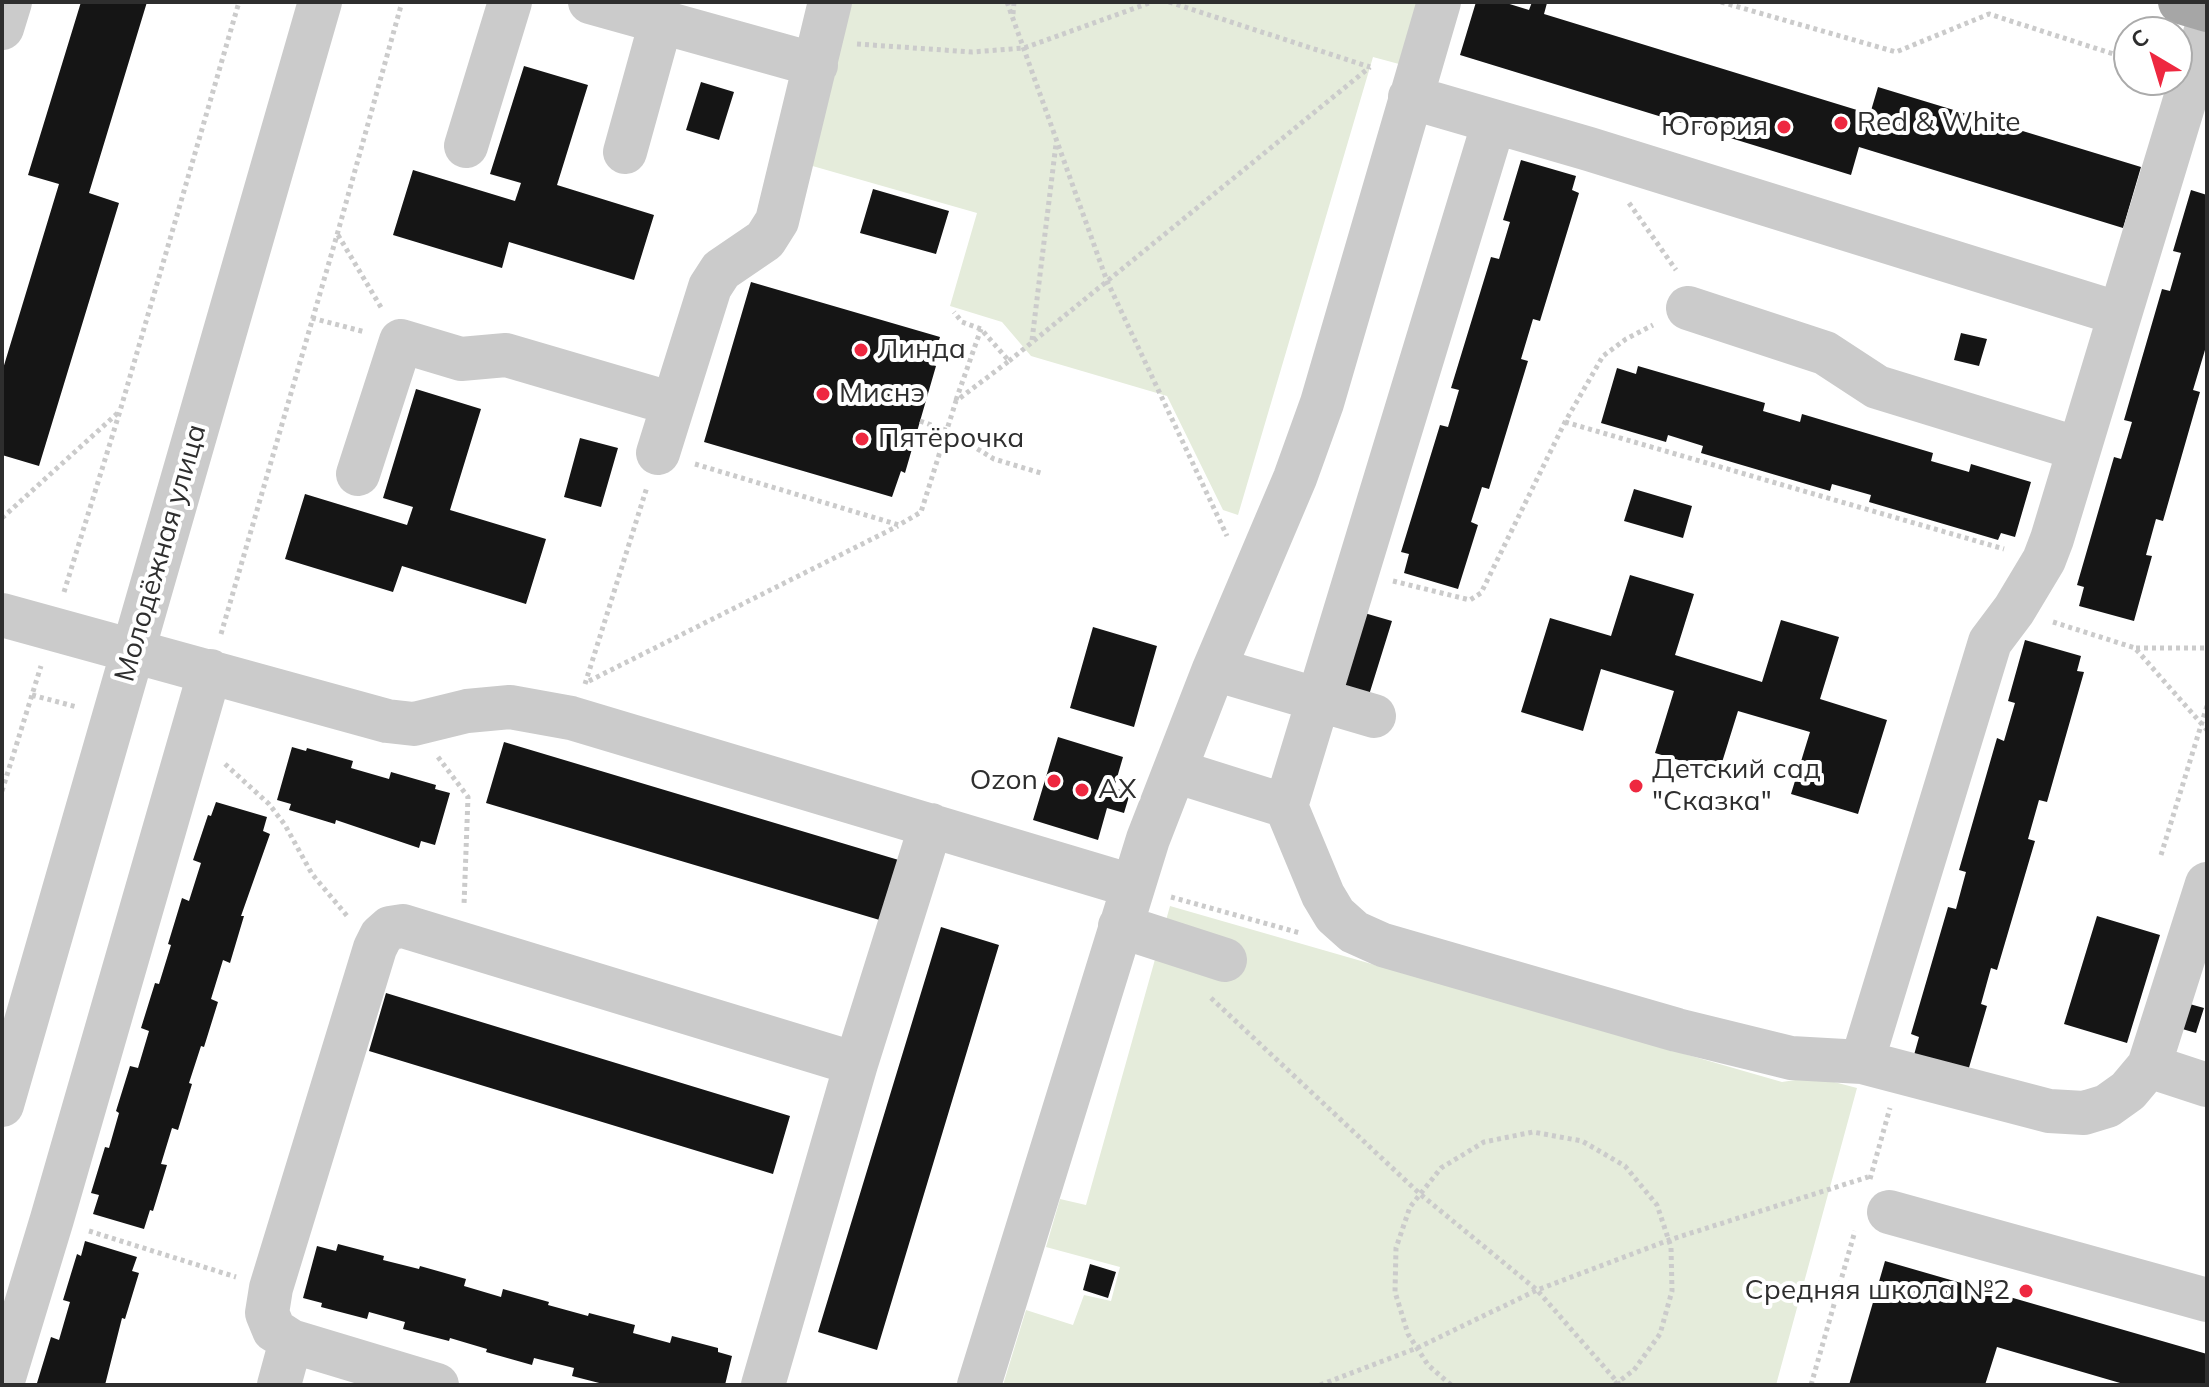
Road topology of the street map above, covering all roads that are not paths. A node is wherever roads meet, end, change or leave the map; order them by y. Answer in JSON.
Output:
{"nodes":[{"id":1,"x":10,"y":2,"type":"edge"},
{"id":2,"x":320,"y":2,"type":"edge"},
{"id":3,"x":510,"y":2,"type":"edge"},
{"id":4,"x":590,"y":2,"type":"edge"},
{"id":5,"x":1439,"y":2,"type":"edge"},
{"id":6,"x":2180,"y":2,"type":"edge"},
{"id":7,"x":2207,"y":10,"type":"edge"},
{"id":8,"x":661,"y":22,"type":"junction"},
{"id":9,"x":2207,"y":27,"type":"edge"},
{"id":10,"x":2,"y":28,"type":"edge"},
{"id":11,"x":822,"y":36,"type":"edge"},
{"id":12,"x":1410,"y":97,"type":"junction"},
{"id":13,"x":1494,"y":122,"type":"junction"},
{"id":14,"x":466,"y":146,"type":"dead end"},
{"id":15,"x":625,"y":152,"type":"dead end"},
{"id":16,"x":1688,"y":308,"type":"road end"},
{"id":17,"x":2120,"y":314,"type":"junction"},
{"id":18,"x":673,"y":404,"type":"junction"},
{"id":19,"x":2079,"y":449,"type":"junction"},
{"id":20,"x":658,"y":453,"type":"road end"},
{"id":21,"x":358,"y":474,"type":"dead end"},
{"id":22,"x":2,"y":615,"type":"edge"},
{"id":23,"x":133,"y":649,"type":"junction"},
{"id":24,"x":214,"y":655,"type":"junction"},
{"id":25,"x":1214,"y":669,"type":"junction"},
{"id":26,"x":1316,"y":700,"type":"junction"},
{"id":27,"x":1374,"y":716,"type":"dead end"},
{"id":28,"x":1175,"y":771,"type":"junction"},
{"id":29,"x":1286,"y":806,"type":"junction"},
{"id":30,"x":931,"y":825,"type":"junction"},
{"id":31,"x":2207,"y":884,"type":"edge"},
{"id":32,"x":1126,"y":906,"type":"junction"},
{"id":33,"x":1213,"y":974,"type":"road end"},
{"id":34,"x":1862,"y":1062,"type":"junction"},
{"id":35,"x":856,"y":1064,"type":"junction"},
{"id":36,"x":2149,"y":1066,"type":"junction"},
{"id":37,"x":2207,"y":1085,"type":"edge"},
{"id":38,"x":2,"y":1105,"type":"edge"},
{"id":39,"x":1880,"y":1194,"type":"road end"},
{"id":40,"x":2207,"y":1300,"type":"edge"},
{"id":41,"x":291,"y":1341,"type":"junction"},
{"id":42,"x":2,"y":1384,"type":"edge"},
{"id":43,"x":279,"y":1385,"type":"edge"},
{"id":44,"x":437,"y":1385,"type":"edge"},
{"id":45,"x":763,"y":1385,"type":"edge"},
{"id":46,"x":979,"y":1385,"type":"edge"}],
"edges":[{"from":1,"to":10,"type":"street"},
{"from":2,"to":23,"type":"street","name":"Молодёжная улица"},
{"from":3,"to":14,"type":"street"},
{"from":4,"to":8,"type":"street"},
{"from":5,"to":12,"type":"street"},
{"from":6,"to":7,"type":"main road"},
{"from":8,"to":11,"type":"street"},
{"from":8,"to":15,"type":"street"},
{"from":9,"to":17,"type":"street"},
{"from":11,"to":18,"type":"street"},
{"from":12,"to":13,"type":"street"},
{"from":12,"to":25,"type":"street"},
{"from":13,"to":17,"type":"street"},
{"from":13,"to":26,"type":"street"},
{"from":16,"to":19,"type":"street"},
{"from":17,"to":19,"type":"street"},
{"from":18,"to":20,"type":"street"},
{"from":18,"to":21,"type":"street"},
{"from":19,"to":34,"type":"street"},
{"from":22,"to":23,"type":"street"},
{"from":23,"to":24,"type":"street"},
{"from":23,"to":38,"type":"street","name":"Молодёжная улица"},
{"from":24,"to":30,"type":"street"},
{"from":24,"to":42,"type":"street"},
{"from":25,"to":26,"type":"street"},
{"from":25,"to":28,"type":"street"},
{"from":26,"to":27,"type":"street"},
{"from":26,"to":29,"type":"street"},
{"from":28,"to":29,"type":"street"},
{"from":28,"to":32,"type":"street"},
{"from":29,"to":34,"type":"street"},
{"from":30,"to":32,"type":"street"},
{"from":30,"to":35,"type":"street"},
{"from":31,"to":36,"type":"street"},
{"from":32,"to":33,"type":"street"},
{"from":32,"to":46,"type":"street"},
{"from":34,"to":36,"type":"street"},
{"from":35,"to":41,"type":"street"},
{"from":35,"to":45,"type":"street"},
{"from":36,"to":37,"type":"street"},
{"from":39,"to":40,"type":"street"},
{"from":41,"to":43,"type":"street"},
{"from":41,"to":44,"type":"street"}]}
